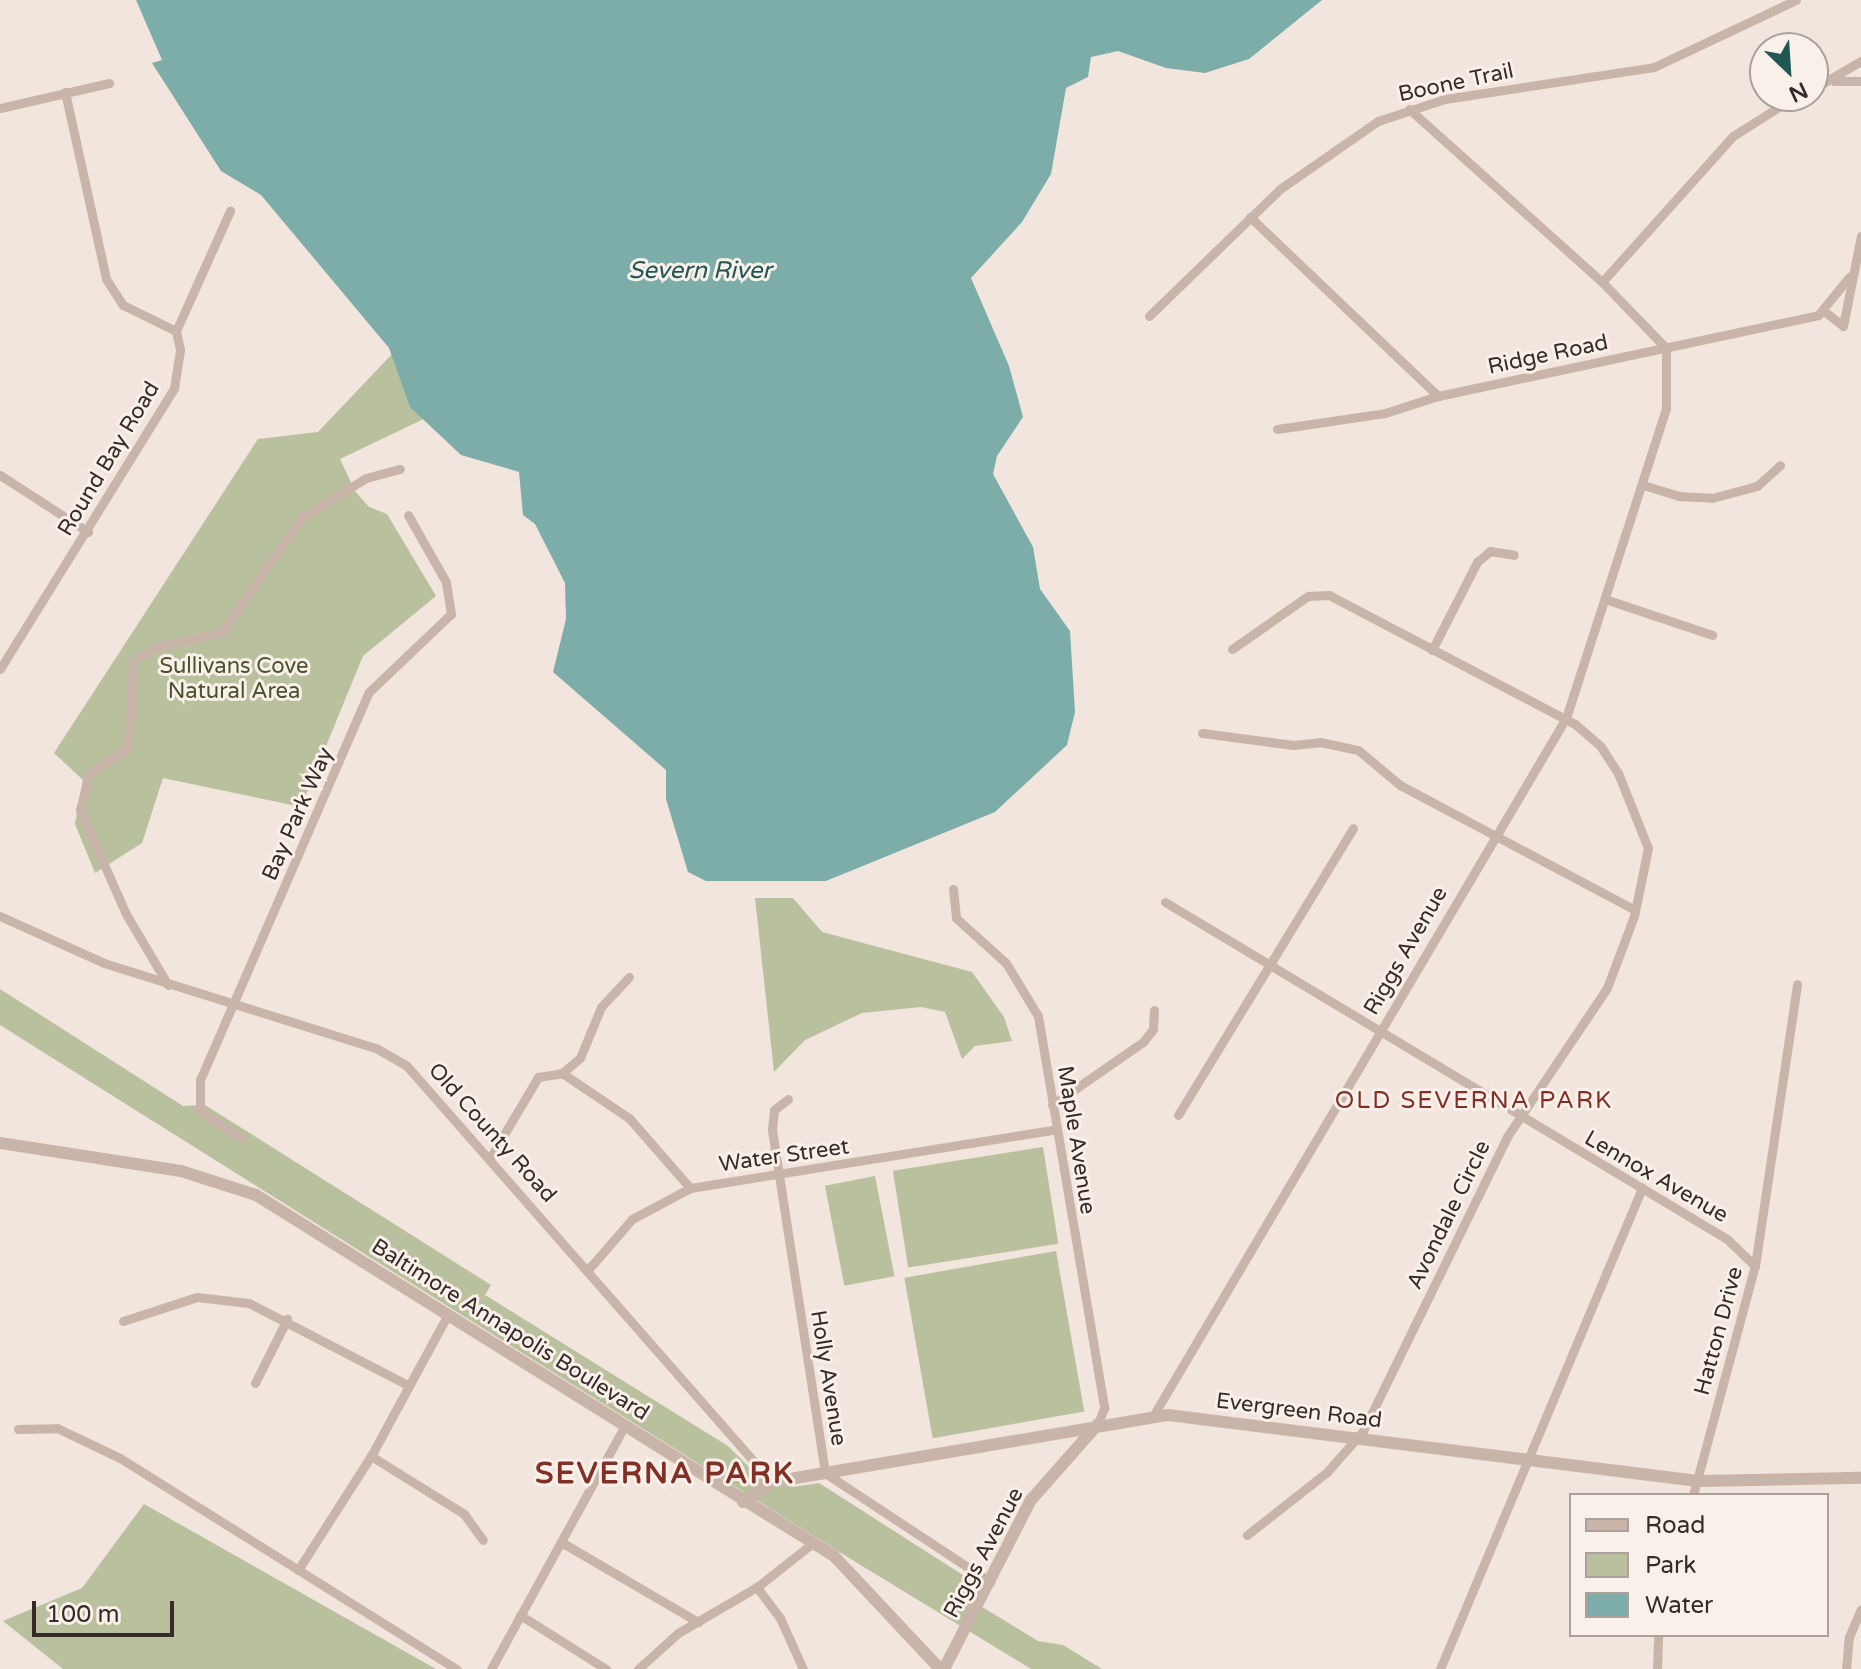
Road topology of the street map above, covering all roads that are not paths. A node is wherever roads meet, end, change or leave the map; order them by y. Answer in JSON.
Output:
{"nodes":[{"id":1,"x":1796,"y":0,"type":"edge"},
{"id":2,"x":1861,"y":61,"type":"edge"},
{"id":3,"x":1834,"y":81,"type":"junction"},
{"id":4,"x":1861,"y":81,"type":"edge"},
{"id":5,"x":109,"y":83,"type":"dead end"},
{"id":6,"x":1829,"y":83,"type":"edge"},
{"id":7,"x":65,"y":92,"type":"junction"},
{"id":8,"x":0,"y":108,"type":"edge"},
{"id":9,"x":1409,"y":109,"type":"junction"},
{"id":10,"x":1771,"y":112,"type":"edge"},
{"id":11,"x":230,"y":211,"type":"dead end"},
{"id":12,"x":1250,"y":217,"type":"junction"},
{"id":13,"x":1861,"y":236,"type":"edge"},
{"id":14,"x":1850,"y":276,"type":"junction"},
{"id":15,"x":1602,"y":282,"type":"junction"},
{"id":16,"x":1824,"y":311,"type":"junction"},
{"id":17,"x":1149,"y":316,"type":"dead end"},
{"id":18,"x":176,"y":331,"type":"junction"},
{"id":19,"x":1666,"y":348,"type":"junction"},
{"id":20,"x":1438,"y":396,"type":"junction"},
{"id":21,"x":1277,"y":429,"type":"dead end"},
{"id":22,"x":1780,"y":465,"type":"dead end"},
{"id":23,"x":400,"y":469,"type":"dead end"},
{"id":24,"x":0,"y":475,"type":"edge"},
{"id":25,"x":1643,"y":485,"type":"junction"},
{"id":26,"x":408,"y":515,"type":"dead end"},
{"id":27,"x":88,"y":532,"type":"junction"},
{"id":28,"x":1514,"y":555,"type":"dead end"},
{"id":29,"x":1608,"y":600,"type":"junction"},
{"id":30,"x":1712,"y":635,"type":"dead end"},
{"id":31,"x":1232,"y":649,"type":"dead end"},
{"id":32,"x":1432,"y":650,"type":"junction"},
{"id":33,"x":0,"y":669,"type":"edge"},
{"id":34,"x":1566,"y":718,"type":"junction"},
{"id":35,"x":1202,"y":733,"type":"dead end"},
{"id":36,"x":1353,"y":828,"type":"dead end"},
{"id":37,"x":1500,"y":835,"type":"junction"},
{"id":38,"x":953,"y":889,"type":"dead end"},
{"id":39,"x":1165,"y":902,"type":"dead end"},
{"id":40,"x":1635,"y":910,"type":"junction"},
{"id":41,"x":0,"y":916,"type":"edge"},
{"id":42,"x":1270,"y":967,"type":"junction"},
{"id":43,"x":629,"y":977,"type":"dead end"},
{"id":44,"x":1797,"y":984,"type":"dead end"},
{"id":45,"x":168,"y":985,"type":"junction"},
{"id":46,"x":233,"y":1006,"type":"junction"},
{"id":47,"x":1154,"y":1010,"type":"dead end"},
{"id":48,"x":1381,"y":1032,"type":"junction"},
{"id":49,"x":562,"y":1073,"type":"junction"},
{"id":50,"x":788,"y":1099,"type":"dead end"},
{"id":51,"x":1052,"y":1105,"type":"junction"},
{"id":52,"x":1178,"y":1115,"type":"dead end"},
{"id":53,"x":1519,"y":1116,"type":"junction"},
{"id":54,"x":1054,"y":1130,"type":"junction"},
{"id":55,"x":241,"y":1138,"type":"dead end"},
{"id":56,"x":0,"y":1143,"type":"edge"},
{"id":57,"x":490,"y":1158,"type":"junction"},
{"id":58,"x":778,"y":1177,"type":"junction"},
{"id":59,"x":690,"y":1188,"type":"junction"},
{"id":60,"x":1642,"y":1188,"type":"junction"},
{"id":61,"x":1755,"y":1266,"type":"junction"},
{"id":62,"x":587,"y":1271,"type":"junction"},
{"id":63,"x":448,"y":1314,"type":"junction"},
{"id":64,"x":287,"y":1319,"type":"junction"},
{"id":65,"x":123,"y":1321,"type":"dead end"},
{"id":66,"x":255,"y":1383,"type":"dead end"},
{"id":67,"x":406,"y":1384,"type":"junction"},
{"id":68,"x":1153,"y":1416,"type":"junction"},
{"id":69,"x":1098,"y":1424,"type":"junction"},
{"id":70,"x":624,"y":1427,"type":"junction"},
{"id":71,"x":18,"y":1429,"type":"dead end"},
{"id":72,"x":1358,"y":1438,"type":"junction"},
{"id":73,"x":371,"y":1456,"type":"junction"},
{"id":74,"x":1527,"y":1458,"type":"junction"},
{"id":75,"x":825,"y":1473,"type":"junction"},
{"id":76,"x":1861,"y":1478,"type":"edge"},
{"id":77,"x":1698,"y":1481,"type":"junction"},
{"id":78,"x":772,"y":1482,"type":"junction"},
{"id":79,"x":1694,"y":1493,"type":"edge"},
{"id":80,"x":743,"y":1502,"type":"junction"},
{"id":81,"x":1247,"y":1535,"type":"dead end"},
{"id":82,"x":483,"y":1540,"type":"dead end"},
{"id":83,"x":561,"y":1542,"type":"junction"},
{"id":84,"x":814,"y":1542,"type":"junction"},
{"id":85,"x":298,"y":1570,"type":"junction"},
{"id":86,"x":990,"y":1582,"type":"junction"},
{"id":87,"x":757,"y":1587,"type":"junction"},
{"id":88,"x":1861,"y":1609,"type":"edge"},
{"id":89,"x":520,"y":1615,"type":"junction"},
{"id":90,"x":698,"y":1622,"type":"junction"},
{"id":91,"x":1658,"y":1637,"type":"edge"},
{"id":92,"x":457,"y":1669,"type":"edge"},
{"id":93,"x":491,"y":1669,"type":"edge"},
{"id":94,"x":606,"y":1669,"type":"edge"},
{"id":95,"x":638,"y":1669,"type":"edge"},
{"id":96,"x":803,"y":1669,"type":"edge"},
{"id":97,"x":942,"y":1669,"type":"edge"},
{"id":98,"x":1440,"y":1669,"type":"edge"},
{"id":99,"x":1657,"y":1669,"type":"edge"},
{"id":100,"x":1846,"y":1669,"type":"edge"}],
"edges":[{"from":1,"to":9,"type":"street","name":"Boone Trail"},
{"from":2,"to":3,"type":"street"},
{"from":3,"to":4,"type":"street"},
{"from":3,"to":6,"type":"street"},
{"from":5,"to":7,"type":"street"},
{"from":7,"to":8,"type":"street"},
{"from":7,"to":18,"type":"street"},
{"from":9,"to":12,"type":"street","name":"Boone Trail"},
{"from":9,"to":15,"type":"street"},
{"from":10,"to":15,"type":"street"},
{"from":11,"to":18,"type":"street","name":"Round Bay Road"},
{"from":12,"to":17,"type":"street","name":"Boone Trail"},
{"from":12,"to":20,"type":"street"},
{"from":13,"to":14,"type":"street"},
{"from":14,"to":16,"type":"street"},
{"from":14,"to":16,"type":"street"},
{"from":15,"to":19,"type":"street"},
{"from":16,"to":19,"type":"street","name":"Ridge Road"},
{"from":18,"to":27,"type":"street","name":"Round Bay Road"},
{"from":19,"to":20,"type":"street","name":"Ridge Road"},
{"from":19,"to":25,"type":"street","name":"Riggs Avenue"},
{"from":20,"to":21,"type":"street","name":"Ridge Road"},
{"from":22,"to":25,"type":"street"},
{"from":23,"to":45,"type":"street"},
{"from":24,"to":27,"type":"street"},
{"from":25,"to":29,"type":"street","name":"Riggs Avenue"},
{"from":26,"to":46,"type":"street","name":"Bay Park Way"},
{"from":27,"to":33,"type":"street","name":"Round Bay Road"},
{"from":28,"to":32,"type":"street"},
{"from":29,"to":30,"type":"street"},
{"from":29,"to":34,"type":"street","name":"Riggs Avenue"},
{"from":31,"to":32,"type":"street","name":"Avondale Circle"},
{"from":32,"to":34,"type":"street","name":"Avondale Circle"},
{"from":34,"to":37,"type":"street","name":"Riggs Avenue"},
{"from":34,"to":40,"type":"street","name":"Avondale Circle"},
{"from":35,"to":37,"type":"street"},
{"from":36,"to":42,"type":"street"},
{"from":37,"to":40,"type":"street"},
{"from":37,"to":48,"type":"street","name":"Riggs Avenue"},
{"from":38,"to":51,"type":"street","name":"Maple Avenue"},
{"from":39,"to":42,"type":"street","name":"Lennox Avenue"},
{"from":40,"to":53,"type":"street","name":"Avondale Circle"},
{"from":41,"to":45,"type":"street","name":"Old County Road"},
{"from":42,"to":48,"type":"street","name":"Lennox Avenue"},
{"from":42,"to":52,"type":"street"},
{"from":43,"to":49,"type":"street"},
{"from":44,"to":61,"type":"street","name":"Hatton Drive"},
{"from":45,"to":46,"type":"street","name":"Old County Road"},
{"from":46,"to":55,"type":"street","name":"Bay Park Way"},
{"from":46,"to":57,"type":"street","name":"Old County Road"},
{"from":47,"to":51,"type":"street"},
{"from":48,"to":53,"type":"street","name":"Lennox Avenue"},
{"from":48,"to":68,"type":"street","name":"Riggs Avenue"},
{"from":49,"to":57,"type":"street"},
{"from":49,"to":59,"type":"street","name":"Water Street"},
{"from":50,"to":58,"type":"street","name":"Holly Avenue"},
{"from":51,"to":54,"type":"street","name":"Maple Avenue"},
{"from":53,"to":60,"type":"street","name":"Lennox Avenue"},
{"from":53,"to":72,"type":"street","name":"Avondale Circle"},
{"from":54,"to":58,"type":"street","name":"Water Street"},
{"from":54,"to":69,"type":"street","name":"Maple Avenue"},
{"from":56,"to":63,"type":"street","name":"Baltimore Annapolis Boulevard"},
{"from":57,"to":62,"type":"street","name":"Old County Road"},
{"from":58,"to":59,"type":"street","name":"Water Street"},
{"from":58,"to":75,"type":"street","name":"Holly Avenue"},
{"from":59,"to":62,"type":"street"},
{"from":60,"to":61,"type":"street","name":"Lennox Avenue"},
{"from":60,"to":74,"type":"street"},
{"from":61,"to":77,"type":"street","name":"Hatton Drive"},
{"from":62,"to":78,"type":"street","name":"Old County Road"},
{"from":63,"to":67,"type":"street"},
{"from":63,"to":70,"type":"street","name":"Baltimore Annapolis Boulevard"},
{"from":64,"to":65,"type":"street"},
{"from":64,"to":66,"type":"street"},
{"from":64,"to":67,"type":"street"},
{"from":67,"to":73,"type":"street"},
{"from":68,"to":69,"type":"street","name":"Evergreen Road"},
{"from":68,"to":72,"type":"street","name":"Evergreen Road"},
{"from":69,"to":75,"type":"street","name":"Evergreen Road"},
{"from":69,"to":86,"type":"street","name":"Riggs Avenue"},
{"from":70,"to":80,"type":"street","name":"Baltimore Annapolis Boulevard"},
{"from":70,"to":83,"type":"street"},
{"from":71,"to":85,"type":"street"},
{"from":72,"to":74,"type":"street","name":"Evergreen Road"},
{"from":72,"to":81,"type":"street","name":"Avondale Circle"},
{"from":73,"to":82,"type":"street"},
{"from":73,"to":85,"type":"street"},
{"from":74,"to":77,"type":"street","name":"Evergreen Road"},
{"from":74,"to":98,"type":"street"},
{"from":75,"to":78,"type":"street","name":"Evergreen Road"},
{"from":75,"to":86,"type":"street","name":"Holly Avenue"},
{"from":76,"to":77,"type":"street","name":"Evergreen Road"},
{"from":77,"to":79,"type":"street","name":"Hatton Drive"},
{"from":78,"to":80,"type":"street","name":"Evergreen Road"},
{"from":80,"to":84,"type":"street","name":"Baltimore Annapolis Boulevard"},
{"from":83,"to":89,"type":"street"},
{"from":83,"to":90,"type":"street"},
{"from":84,"to":87,"type":"street"},
{"from":84,"to":97,"type":"street","name":"Baltimore Annapolis Boulevard"},
{"from":85,"to":92,"type":"street"},
{"from":86,"to":97,"type":"street","name":"Riggs Avenue"},
{"from":87,"to":90,"type":"street"},
{"from":87,"to":96,"type":"street"},
{"from":88,"to":100,"type":"street"},
{"from":89,"to":93,"type":"street"},
{"from":89,"to":94,"type":"street"},
{"from":90,"to":95,"type":"street"},
{"from":91,"to":99,"type":"street"}]}
